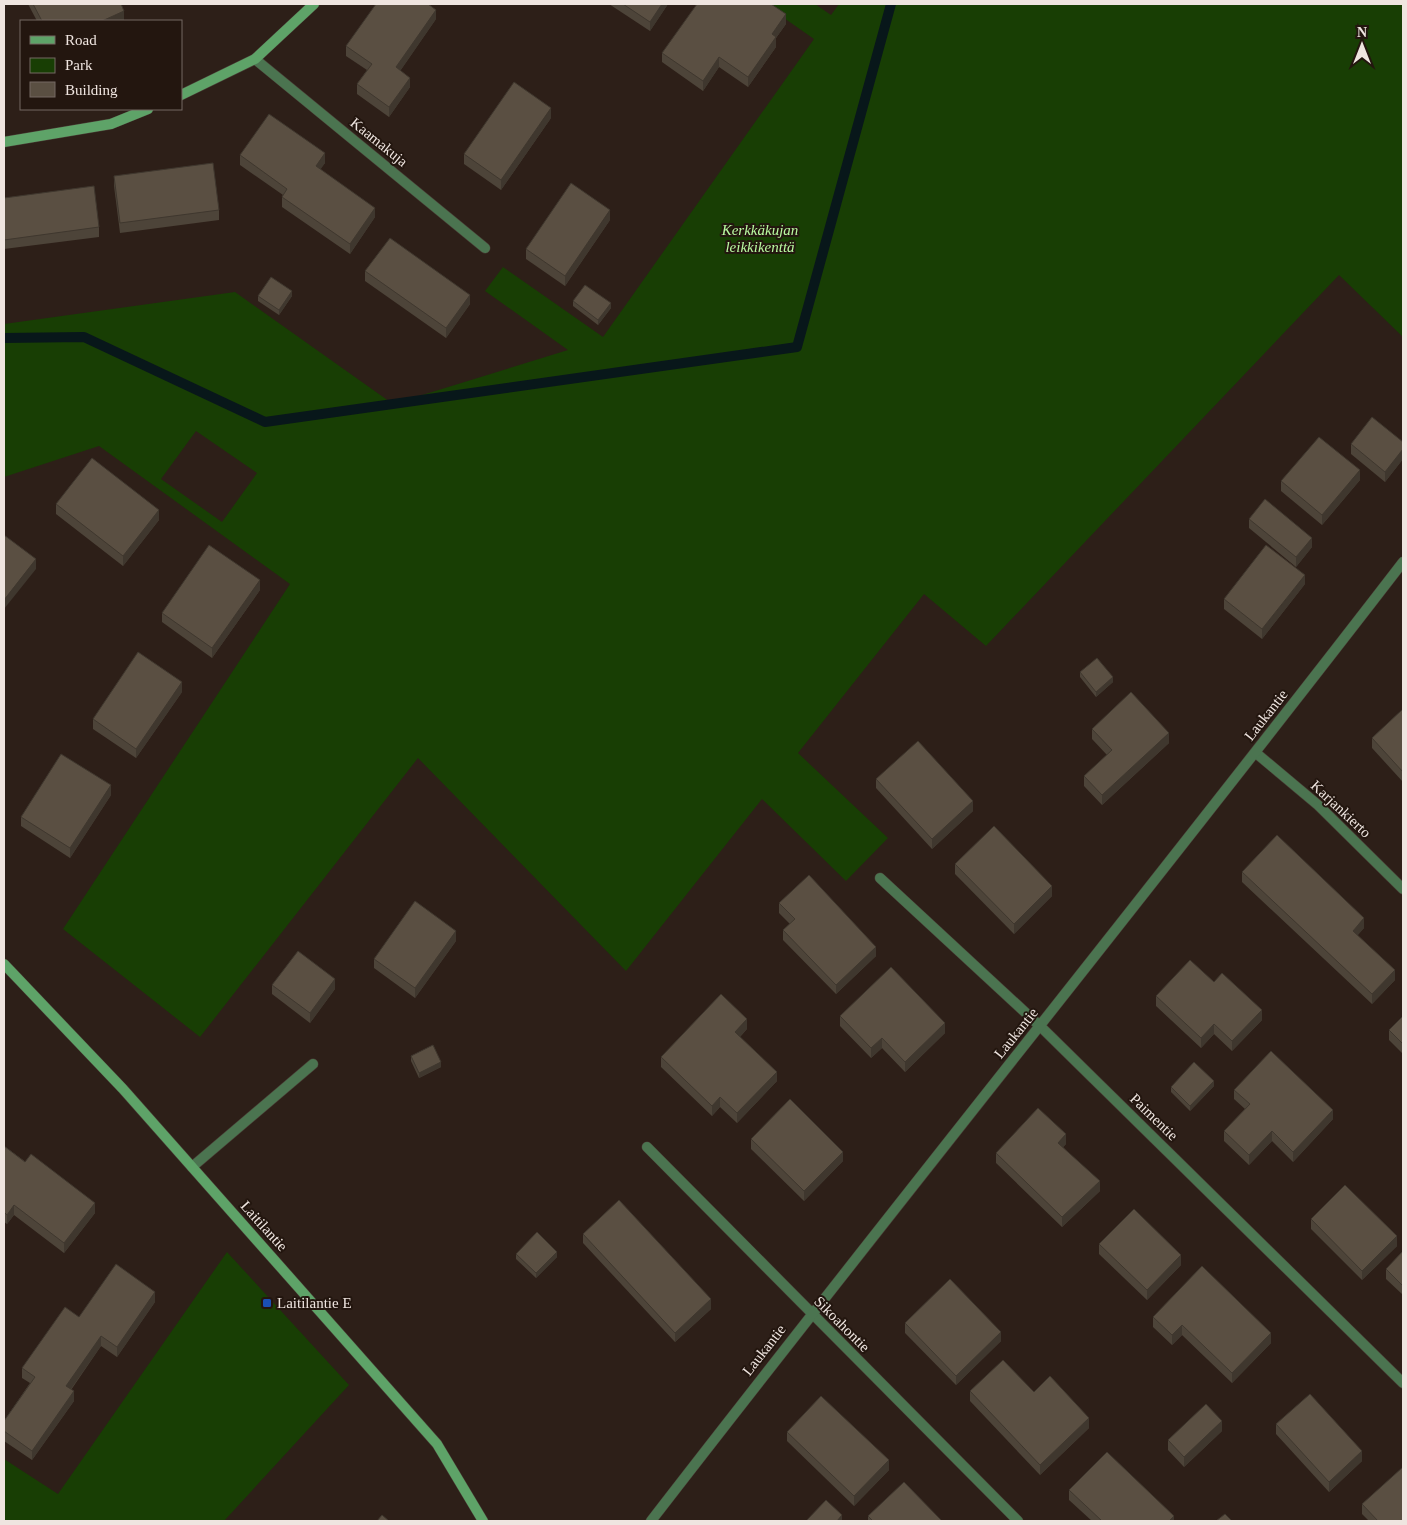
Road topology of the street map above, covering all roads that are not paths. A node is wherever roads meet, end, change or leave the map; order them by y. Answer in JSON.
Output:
{"nodes":[{"id":1,"x":314,"y":4,"type":"edge"},
{"id":2,"x":254,"y":59,"type":"junction"},
{"id":3,"x":182,"y":95,"type":"edge"},
{"id":4,"x":146,"y":110,"type":"edge"},
{"id":5,"x":4,"y":142,"type":"edge"},
{"id":6,"x":485,"y":248,"type":"dead end"},
{"id":7,"x":1403,"y":562,"type":"edge"},
{"id":8,"x":1256,"y":753,"type":"junction"},
{"id":9,"x":880,"y":878,"type":"dead end"},
{"id":10,"x":1403,"y":889,"type":"edge"},
{"id":11,"x":4,"y":964,"type":"edge"},
{"id":12,"x":1041,"y":1027,"type":"junction"},
{"id":13,"x":314,"y":1064,"type":"dead end"},
{"id":14,"x":647,"y":1147,"type":"dead end"},
{"id":15,"x":192,"y":1167,"type":"junction"},
{"id":16,"x":811,"y":1314,"type":"junction"},
{"id":17,"x":1403,"y":1383,"type":"edge"},
{"id":18,"x":483,"y":1521,"type":"edge"},
{"id":19,"x":651,"y":1521,"type":"edge"},
{"id":20,"x":1018,"y":1521,"type":"edge"}],
"edges":[{"from":1,"to":2,"type":"street"},
{"from":2,"to":3,"type":"street"},
{"from":2,"to":6,"type":"street","name":"Kaamakuja"},
{"from":4,"to":5,"type":"street"},
{"from":7,"to":8,"type":"street","name":"Laukantie"},
{"from":8,"to":10,"type":"street","name":"Karjankierto"},
{"from":8,"to":12,"type":"street","name":"Laukantie"},
{"from":9,"to":12,"type":"street","name":"Paimentie"},
{"from":11,"to":15,"type":"street","name":"Laitilantie"},
{"from":12,"to":16,"type":"street","name":"Laukantie"},
{"from":12,"to":17,"type":"street","name":"Paimentie"},
{"from":13,"to":15,"type":"street"},
{"from":14,"to":16,"type":"street","name":"Sikoahontie"},
{"from":15,"to":18,"type":"street","name":"Laitilantie"},
{"from":16,"to":19,"type":"street","name":"Laukantie"},
{"from":16,"to":20,"type":"street","name":"Sikoahontie"}]}
